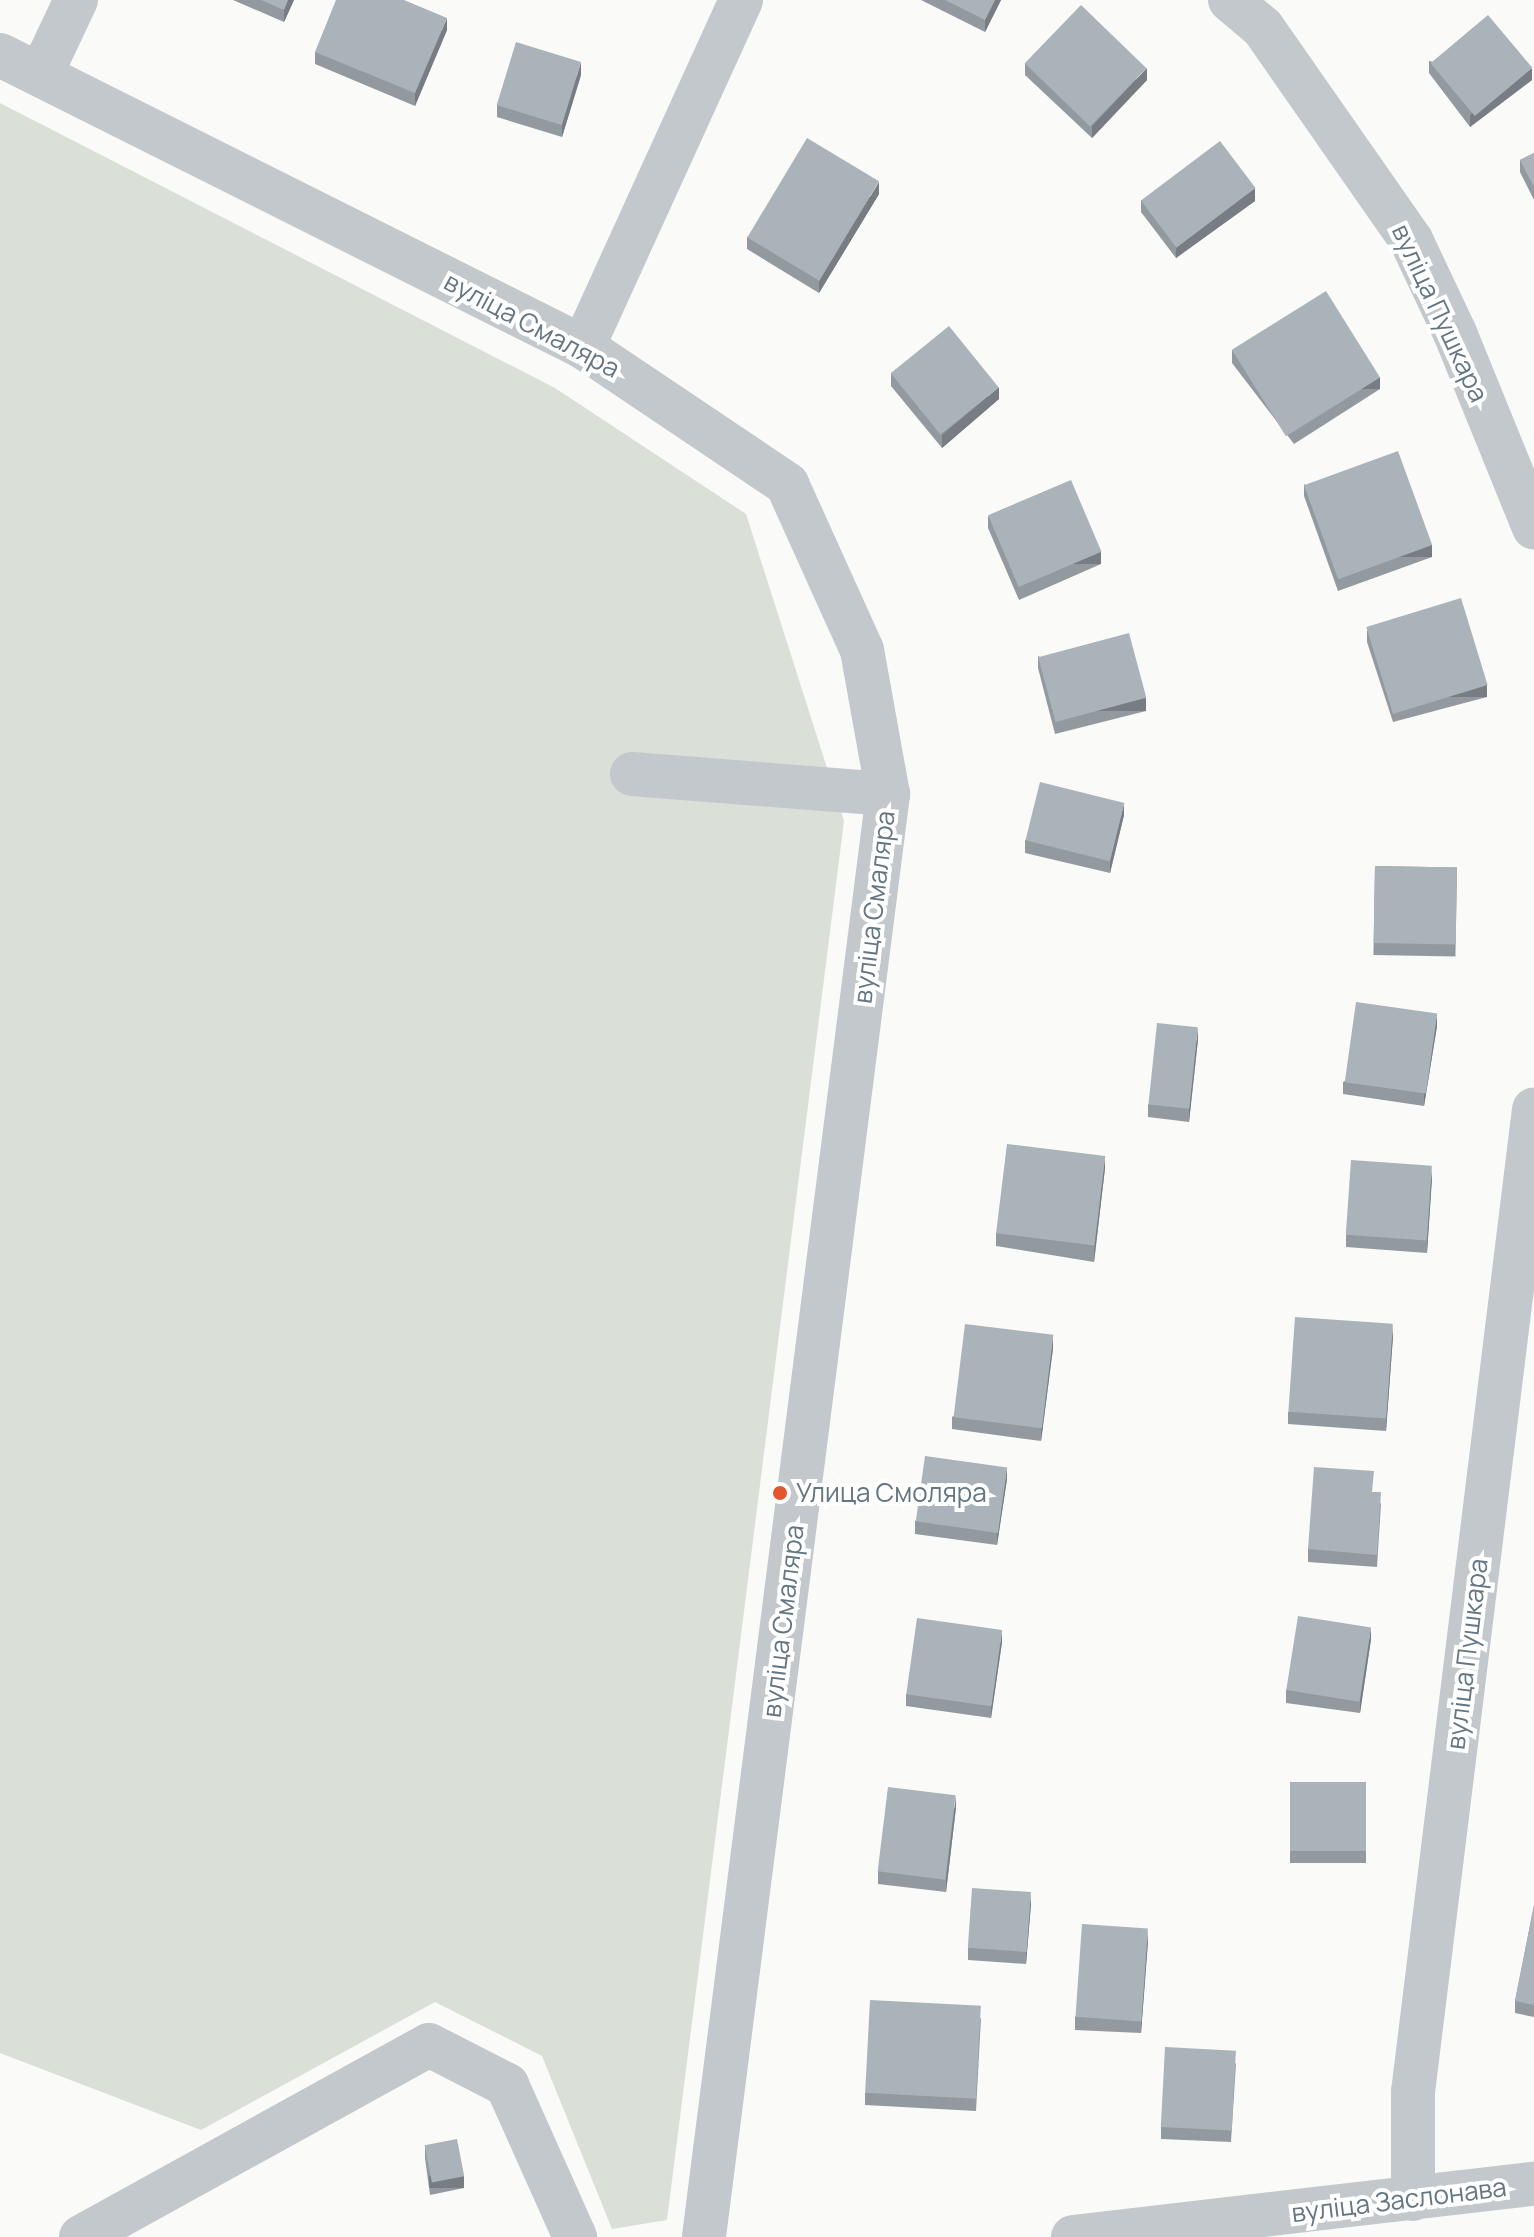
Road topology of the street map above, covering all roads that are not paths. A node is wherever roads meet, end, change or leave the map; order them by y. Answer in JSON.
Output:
{"nodes":[{"id":1,"x":76,"y":0,"type":"edge"},
{"id":2,"x":741,"y":0,"type":"edge"},
{"id":3,"x":1230,"y":0,"type":"edge"},
{"id":4,"x":0,"y":55,"type":"edge"},
{"id":5,"x":41,"y":74,"type":"junction"},
{"id":6,"x":583,"y":347,"type":"junction"},
{"id":7,"x":1534,"y":528,"type":"edge"},
{"id":8,"x":632,"y":774,"type":"dead end"},
{"id":9,"x":888,"y":794,"type":"junction"},
{"id":10,"x":1534,"y":1109,"type":"edge"},
{"id":11,"x":1534,"y":2184,"type":"edge"},
{"id":12,"x":1413,"y":2199,"type":"junction"},
{"id":13,"x":81,"y":2237,"type":"edge"},
{"id":14,"x":575,"y":2237,"type":"edge"},
{"id":15,"x":704,"y":2237,"type":"edge"},
{"id":16,"x":1073,"y":2237,"type":"edge"}],
"edges":[{"from":1,"to":5,"type":"street"},
{"from":2,"to":6,"type":"street"},
{"from":3,"to":7,"type":"street","name":"вуліца Пушкара"},
{"from":4,"to":5,"type":"street","name":"вуліца Смаляра"},
{"from":5,"to":6,"type":"street","name":"вуліца Смаляра"},
{"from":6,"to":9,"type":"street","name":"вуліца Смаляра"},
{"from":8,"to":9,"type":"street"},
{"from":9,"to":15,"type":"street","name":"вуліца Смаляра"},
{"from":10,"to":12,"type":"street","name":"вуліца Пушкара"},
{"from":11,"to":12,"type":"street","name":"вуліца Заслонава"},
{"from":12,"to":16,"type":"street","name":"вуліца Заслонава"},
{"from":13,"to":14,"type":"street"}]}
